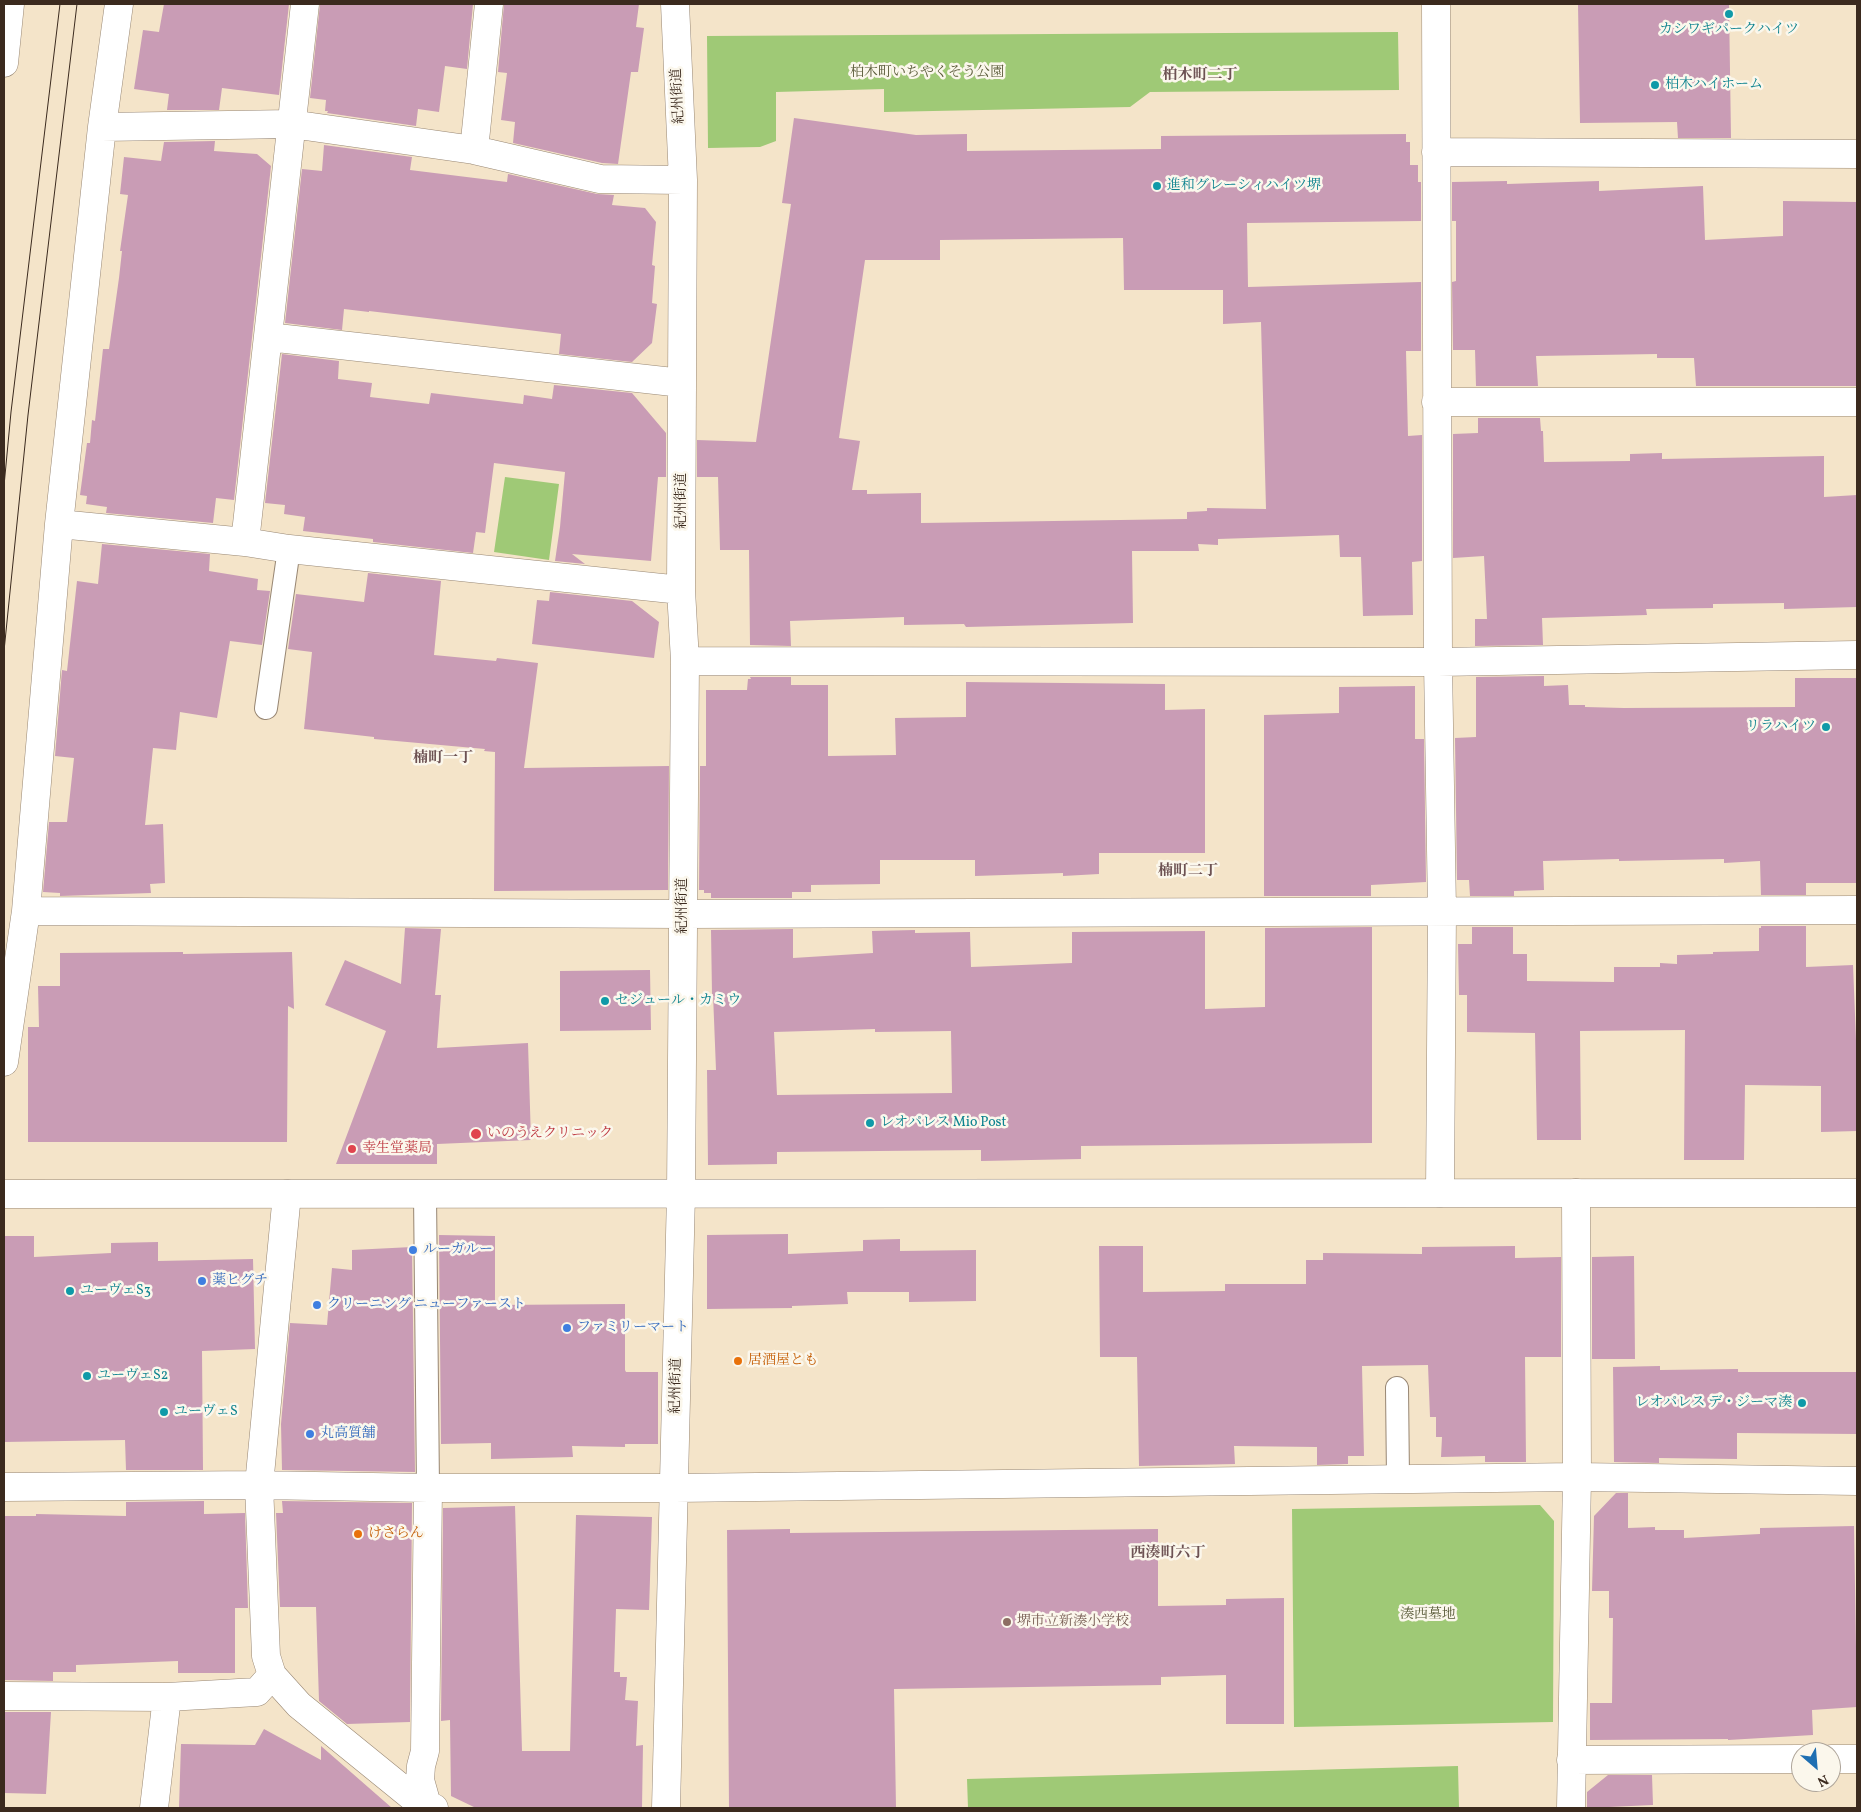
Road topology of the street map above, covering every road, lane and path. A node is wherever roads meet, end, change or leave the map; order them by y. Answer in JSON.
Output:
{"nodes":[{"id":1,"x":10,"y":4,"type":"edge"},
{"id":2,"x":119,"y":4,"type":"edge"},
{"id":3,"x":305,"y":4,"type":"edge"},
{"id":4,"x":489,"y":4,"type":"edge"},
{"id":5,"x":675,"y":4,"type":"edge"},
{"id":6,"x":1436,"y":4,"type":"edge"},
{"id":7,"x":4,"y":63,"type":"edge"},
{"id":8,"x":291,"y":124,"type":"junction"},
{"id":9,"x":102,"y":127,"type":"junction"},
{"id":10,"x":474,"y":150,"type":"junction"},
{"id":11,"x":1436,"y":152,"type":"junction"},
{"id":12,"x":1857,"y":154,"type":"edge"},
{"id":13,"x":683,"y":180,"type":"junction"},
{"id":14,"x":268,"y":337,"type":"junction"},
{"id":15,"x":682,"y":383,"type":"junction"},
{"id":16,"x":1436,"y":402,"type":"junction"},
{"id":17,"x":1857,"y":402,"type":"edge"},
{"id":18,"x":59,"y":524,"type":"junction"},
{"id":19,"x":245,"y":542,"type":"junction"},
{"id":20,"x":289,"y":549,"type":"junction"},
{"id":21,"x":681,"y":590,"type":"junction"},
{"id":22,"x":1857,"y":656,"type":"edge"},
{"id":23,"x":685,"y":660,"type":"junction"},
{"id":24,"x":1438,"y":662,"type":"junction"},
{"id":25,"x":266,"y":708,"type":"dead end"},
{"id":26,"x":1857,"y":910,"type":"edge"},
{"id":27,"x":1442,"y":911,"type":"junction"},
{"id":28,"x":26,"y":912,"type":"junction"},
{"id":29,"x":683,"y":914,"type":"junction"},
{"id":30,"x":4,"y":1062,"type":"edge"},
{"id":31,"x":1440,"y":1193,"type":"junction"},
{"id":32,"x":1576,"y":1193,"type":"junction"},
{"id":33,"x":1857,"y":1193,"type":"edge"},
{"id":34,"x":4,"y":1194,"type":"edge"},
{"id":35,"x":287,"y":1194,"type":"junction"},
{"id":36,"x":425,"y":1194,"type":"junction"},
{"id":37,"x":681,"y":1194,"type":"junction"},
{"id":38,"x":1397,"y":1388,"type":"dead end"},
{"id":39,"x":1577,"y":1477,"type":"junction"},
{"id":40,"x":1398,"y":1479,"type":"junction"},
{"id":41,"x":1857,"y":1481,"type":"edge"},
{"id":42,"x":259,"y":1485,"type":"junction"},
{"id":43,"x":4,"y":1487,"type":"edge"},
{"id":44,"x":428,"y":1488,"type":"junction"},
{"id":45,"x":675,"y":1488,"type":"junction"},
{"id":46,"x":272,"y":1676,"type":"junction"},
{"id":47,"x":4,"y":1696,"type":"edge"},
{"id":48,"x":167,"y":1697,"type":"junction"},
{"id":49,"x":1791,"y":1759,"type":"edge"},
{"id":50,"x":1841,"y":1759,"type":"edge"},
{"id":51,"x":1857,"y":1759,"type":"edge"},
{"id":52,"x":1571,"y":1760,"type":"junction"},
{"id":53,"x":428,"y":1807,"type":"edge"},
{"id":54,"x":154,"y":1808,"type":"edge"},
{"id":55,"x":666,"y":1808,"type":"edge"},
{"id":56,"x":1571,"y":1808,"type":"edge"}],
"edges":[{"from":1,"to":7,"type":"street"},
{"from":2,"to":9,"type":"street"},
{"from":3,"to":8,"type":"street"},
{"from":4,"to":10,"type":"street"},
{"from":5,"to":13,"type":"street","name":"紀州街道"},
{"from":6,"to":11,"type":"street"},
{"from":8,"to":9,"type":"street"},
{"from":8,"to":10,"type":"street"},
{"from":8,"to":14,"type":"street"},
{"from":9,"to":18,"type":"street"},
{"from":10,"to":13,"type":"street"},
{"from":11,"to":12,"type":"street"},
{"from":11,"to":16,"type":"street"},
{"from":13,"to":15,"type":"street","name":"紀州街道"},
{"from":14,"to":15,"type":"street"},
{"from":14,"to":19,"type":"street"},
{"from":15,"to":21,"type":"street","name":"紀州街道"},
{"from":16,"to":17,"type":"street"},
{"from":16,"to":24,"type":"street"},
{"from":18,"to":19,"type":"street"},
{"from":18,"to":28,"type":"street"},
{"from":19,"to":20,"type":"street"},
{"from":20,"to":21,"type":"street"},
{"from":20,"to":25,"type":"lane"},
{"from":21,"to":23,"type":"street","name":"紀州街道"},
{"from":22,"to":24,"type":"street"},
{"from":23,"to":24,"type":"street"},
{"from":23,"to":29,"type":"street","name":"紀州街道"},
{"from":24,"to":27,"type":"street"},
{"from":26,"to":27,"type":"street"},
{"from":27,"to":29,"type":"street"},
{"from":27,"to":31,"type":"street"},
{"from":28,"to":29,"type":"street"},
{"from":28,"to":30,"type":"street"},
{"from":29,"to":37,"type":"street","name":"紀州街道"},
{"from":31,"to":32,"type":"street"},
{"from":31,"to":37,"type":"street"},
{"from":32,"to":33,"type":"street"},
{"from":32,"to":39,"type":"street"},
{"from":34,"to":35,"type":"street"},
{"from":35,"to":36,"type":"street"},
{"from":35,"to":42,"type":"street"},
{"from":36,"to":37,"type":"street"},
{"from":36,"to":44,"type":"lane"},
{"from":37,"to":45,"type":"street","name":"紀州街道"},
{"from":38,"to":40,"type":"lane"},
{"from":39,"to":40,"type":"street"},
{"from":39,"to":41,"type":"street"},
{"from":39,"to":52,"type":"street"},
{"from":40,"to":45,"type":"street"},
{"from":42,"to":43,"type":"street"},
{"from":42,"to":44,"type":"street"},
{"from":42,"to":46,"type":"street"},
{"from":44,"to":45,"type":"street"},
{"from":44,"to":53,"type":"street"},
{"from":45,"to":55,"type":"street","name":"紀州街道"},
{"from":46,"to":48,"type":"street"},
{"from":46,"to":53,"type":"street"},
{"from":47,"to":48,"type":"street"},
{"from":48,"to":54,"type":"street"},
{"from":49,"to":52,"type":"street"},
{"from":50,"to":51,"type":"street"},
{"from":52,"to":56,"type":"street"}]}
